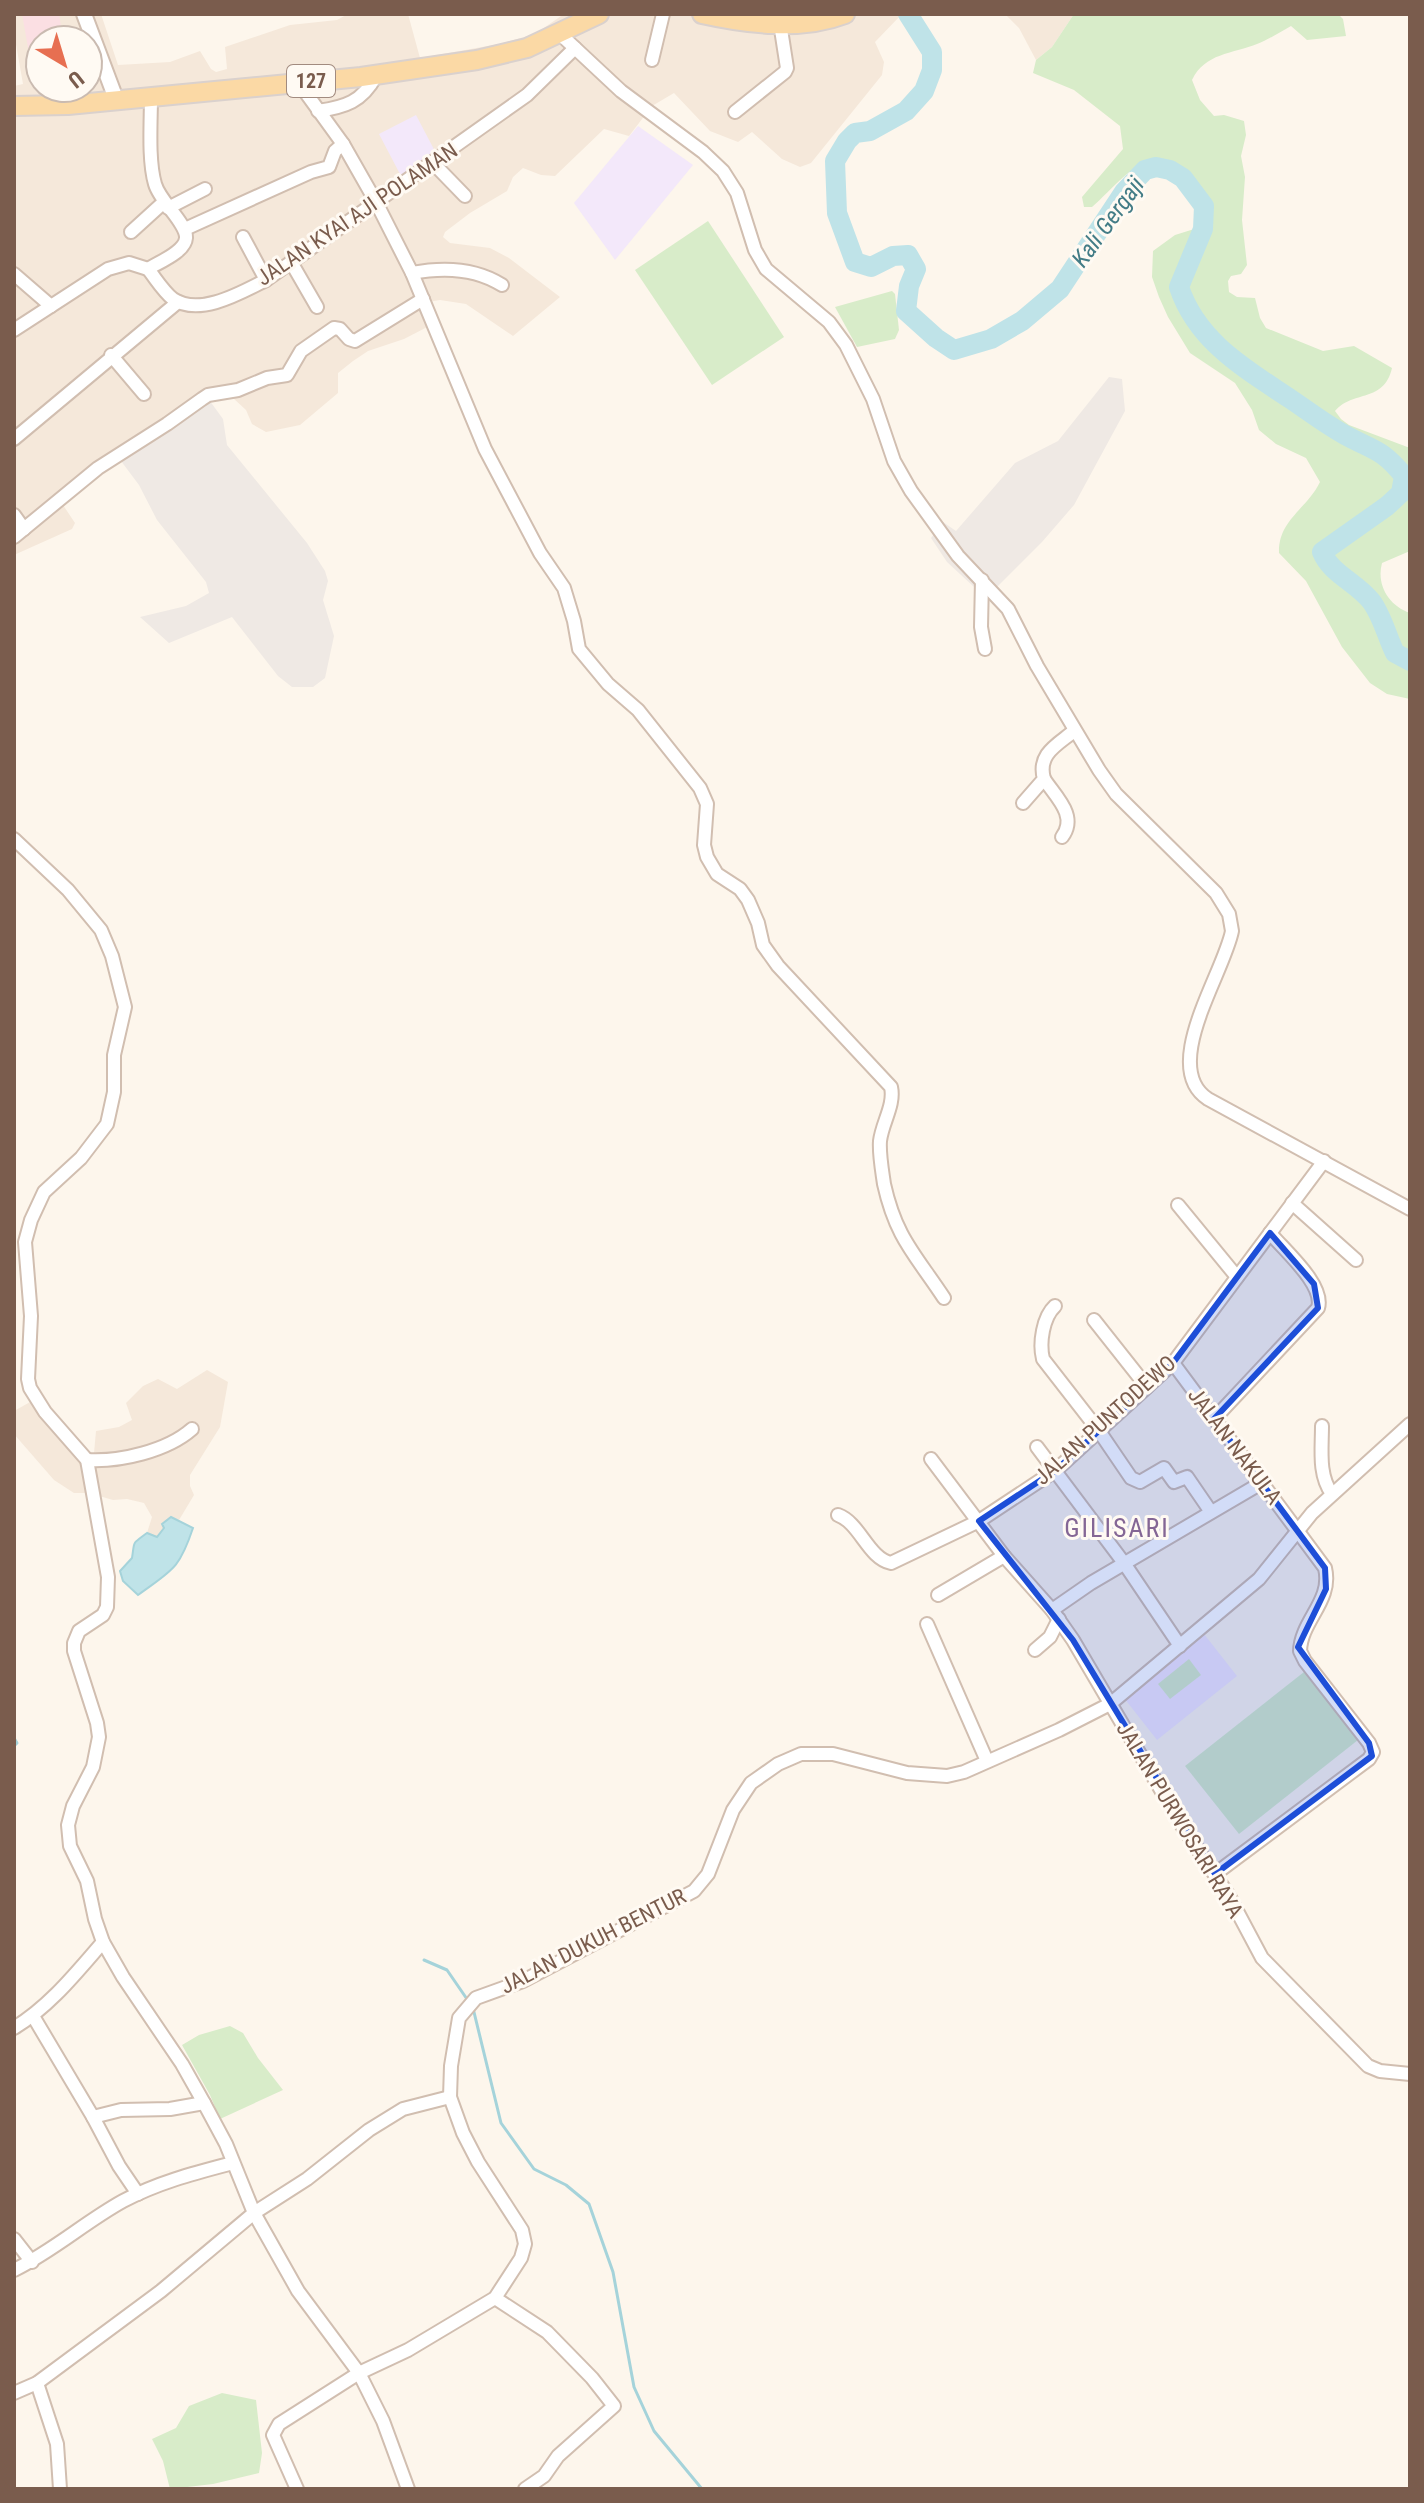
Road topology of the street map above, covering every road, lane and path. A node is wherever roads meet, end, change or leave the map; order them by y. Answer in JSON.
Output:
{"nodes":[{"id":1,"x":84,"y":14,"type":"edge"},
{"id":2,"x":599,"y":14,"type":"edge"},
{"id":3,"x":663,"y":14,"type":"edge"},
{"id":4,"x":702,"y":14,"type":"edge"},
{"id":5,"x":845,"y":14,"type":"edge"},
{"id":6,"x":811,"y":18,"type":"edge"},
{"id":7,"x":780,"y":23,"type":"junction"},
{"id":8,"x":560,"y":34,"type":"junction"},
{"id":9,"x":575,"y":48,"type":"junction"},
{"id":10,"x":652,"y":60,"type":"dead end"},
{"id":11,"x":376,"y":76,"type":"junction"},
{"id":12,"x":298,"y":82,"type":"junction"},
{"id":13,"x":151,"y":96,"type":"junction"},
{"id":14,"x":116,"y":99,"type":"junction"},
{"id":15,"x":14,"y":106,"type":"edge"},
{"id":16,"x":318,"y":111,"type":"junction"},
{"id":17,"x":735,"y":112,"type":"dead end"},
{"id":18,"x":343,"y":144,"type":"junction"},
{"id":19,"x":433,"y":163,"type":"junction"},
{"id":20,"x":205,"y":189,"type":"dead end"},
{"id":21,"x":465,"y":196,"type":"dead end"},
{"id":22,"x":376,"y":202,"type":"junction"},
{"id":23,"x":166,"y":205,"type":"junction"},
{"id":24,"x":185,"y":229,"type":"junction"},
{"id":25,"x":131,"y":232,"type":"dead end"},
{"id":26,"x":243,"y":237,"type":"dead end"},
{"id":27,"x":291,"y":262,"type":"junction"},
{"id":28,"x":148,"y":269,"type":"junction"},
{"id":29,"x":412,"y":273,"type":"junction"},
{"id":30,"x":14,"y":274,"type":"edge"},
{"id":31,"x":266,"y":280,"type":"junction"},
{"id":32,"x":502,"y":285,"type":"dead end"},
{"id":33,"x":423,"y":299,"type":"junction"},
{"id":34,"x":178,"y":302,"type":"junction"},
{"id":35,"x":51,"y":306,"type":"junction"},
{"id":36,"x":317,"y":307,"type":"dead end"},
{"id":37,"x":14,"y":330,"type":"edge"},
{"id":38,"x":111,"y":355,"type":"junction"},
{"id":39,"x":144,"y":394,"type":"dead end"},
{"id":40,"x":14,"y":439,"type":"edge"},
{"id":41,"x":14,"y":515,"type":"edge"},
{"id":42,"x":19,"y":533,"type":"edge"},
{"id":43,"x":982,"y":580,"type":"junction"},
{"id":44,"x":985,"y":649,"type":"dead end"},
{"id":45,"x":1074,"y":731,"type":"junction"},
{"id":46,"x":1044,"y":779,"type":"junction"},
{"id":47,"x":1023,"y":803,"type":"dead end"},
{"id":48,"x":1062,"y":837,"type":"dead end"},
{"id":49,"x":14,"y":839,"type":"edge"},
{"id":50,"x":1324,"y":1161,"type":"junction"},
{"id":51,"x":1292,"y":1203,"type":"junction"},
{"id":52,"x":1178,"y":1205,"type":"dead end"},
{"id":53,"x":1410,"y":1209,"type":"edge"},
{"id":54,"x":1270,"y":1233,"type":"junction"},
{"id":55,"x":1356,"y":1260,"type":"dead end"},
{"id":56,"x":1237,"y":1277,"type":"junction"},
{"id":57,"x":944,"y":1298,"type":"dead end"},
{"id":58,"x":1055,"y":1306,"type":"dead end"},
{"id":59,"x":1094,"y":1320,"type":"dead end"},
{"id":60,"x":1173,"y":1363,"type":"junction"},
{"id":61,"x":1147,"y":1387,"type":"junction"},
{"id":62,"x":1214,"y":1419,"type":"junction"},
{"id":63,"x":1410,"y":1424,"type":"edge"},
{"id":64,"x":1322,"y":1426,"type":"dead end"},
{"id":65,"x":192,"y":1429,"type":"dead end"},
{"id":66,"x":1099,"y":1431,"type":"junction"},
{"id":67,"x":1037,"y":1447,"type":"dead end"},
{"id":68,"x":931,"y":1459,"type":"dead end"},
{"id":69,"x":87,"y":1460,"type":"junction"},
{"id":70,"x":1056,"y":1470,"type":"junction"},
{"id":71,"x":1263,"y":1482,"type":"junction"},
{"id":72,"x":1332,"y":1494,"type":"junction"},
{"id":73,"x":1211,"y":1512,"type":"junction"},
{"id":74,"x":838,"y":1515,"type":"dead end"},
{"id":75,"x":979,"y":1521,"type":"junction"},
{"id":76,"x":1298,"y":1529,"type":"junction"},
{"id":77,"x":1004,"y":1556,"type":"junction"},
{"id":78,"x":1124,"y":1563,"type":"junction"},
{"id":79,"x":938,"y":1595,"type":"dead end"},
{"id":80,"x":1056,"y":1615,"type":"junction"},
{"id":81,"x":927,"y":1624,"type":"dead end"},
{"id":82,"x":1180,"y":1646,"type":"junction"},
{"id":83,"x":1035,"y":1650,"type":"dead end"},
{"id":84,"x":1110,"y":1704,"type":"junction"},
{"id":85,"x":987,"y":1761,"type":"junction"},
{"id":86,"x":1215,"y":1874,"type":"junction"},
{"id":87,"x":103,"y":1942,"type":"junction"},
{"id":88,"x":33,"y":2016,"type":"junction"},
{"id":89,"x":14,"y":2028,"type":"edge"},
{"id":90,"x":1410,"y":2074,"type":"edge"},
{"id":91,"x":450,"y":2097,"type":"junction"},
{"id":92,"x":204,"y":2103,"type":"junction"},
{"id":93,"x":93,"y":2117,"type":"junction"},
{"id":94,"x":233,"y":2163,"type":"junction"},
{"id":95,"x":138,"y":2194,"type":"junction"},
{"id":96,"x":254,"y":2213,"type":"junction"},
{"id":97,"x":14,"y":2239,"type":"edge"},
{"id":98,"x":32,"y":2262,"type":"junction"},
{"id":99,"x":14,"y":2270,"type":"edge"},
{"id":100,"x":495,"y":2298,"type":"junction"},
{"id":101,"x":359,"y":2373,"type":"junction"},
{"id":102,"x":37,"y":2383,"type":"junction"},
{"id":103,"x":14,"y":2393,"type":"edge"},
{"id":104,"x":60,"y":2489,"type":"edge"},
{"id":105,"x":297,"y":2489,"type":"edge"},
{"id":106,"x":408,"y":2489,"type":"edge"},
{"id":107,"x":525,"y":2489,"type":"edge"}],
"edges":[{"from":1,"to":14,"type":"street"},
{"from":2,"to":8,"type":"main road","number":"127"},
{"from":3,"to":10,"type":"street"},
{"from":4,"to":7,"type":"main road"},
{"from":5,"to":6,"type":"main road"},
{"from":6,"to":7,"type":"main road"},
{"from":7,"to":17,"type":"street"},
{"from":8,"to":9,"type":"street"},
{"from":8,"to":11,"type":"main road","number":"127"},
{"from":9,"to":19,"type":"street","name":"JALAN KYAI AJI POLAMAN"},
{"from":9,"to":43,"type":"street"},
{"from":11,"to":12,"type":"main road","number":"127"},
{"from":11,"to":16,"type":"street"},
{"from":12,"to":13,"type":"main road","number":"127"},
{"from":12,"to":16,"type":"street"},
{"from":13,"to":14,"type":"main road","number":"127"},
{"from":13,"to":23,"type":"street"},
{"from":14,"to":15,"type":"main road","number":"127"},
{"from":16,"to":18,"type":"street"},
{"from":18,"to":22,"type":"street"},
{"from":18,"to":24,"type":"street"},
{"from":19,"to":21,"type":"street"},
{"from":19,"to":22,"type":"street","name":"JALAN KYAI AJI POLAMAN"},
{"from":20,"to":23,"type":"street"},
{"from":22,"to":27,"type":"street","name":"JALAN KYAI AJI POLAMAN"},
{"from":22,"to":29,"type":"street"},
{"from":23,"to":24,"type":"street"},
{"from":23,"to":25,"type":"street"},
{"from":24,"to":28,"type":"street"},
{"from":26,"to":31,"type":"street"},
{"from":27,"to":31,"type":"street","name":"JALAN KYAI AJI POLAMAN"},
{"from":27,"to":36,"type":"street"},
{"from":28,"to":34,"type":"street"},
{"from":28,"to":35,"type":"street"},
{"from":29,"to":32,"type":"street"},
{"from":29,"to":33,"type":"street"},
{"from":30,"to":35,"type":"street"},
{"from":31,"to":34,"type":"street","name":"JALAN KYAI AJI POLAMAN"},
{"from":33,"to":42,"type":"street"},
{"from":33,"to":57,"type":"street"},
{"from":34,"to":38,"type":"street"},
{"from":35,"to":37,"type":"street"},
{"from":38,"to":39,"type":"street"},
{"from":38,"to":40,"type":"street"},
{"from":41,"to":42,"type":"street"},
{"from":43,"to":44,"type":"street"},
{"from":43,"to":45,"type":"street"},
{"from":45,"to":46,"type":"street"},
{"from":45,"to":50,"type":"street"},
{"from":46,"to":47,"type":"street"},
{"from":46,"to":48,"type":"street"},
{"from":49,"to":69,"type":"street"},
{"from":50,"to":51,"type":"street","name":"JALAN PUNTODEWO"},
{"from":50,"to":53,"type":"street"},
{"from":51,"to":54,"type":"street","name":"JALAN PUNTODEWO"},
{"from":51,"to":55,"type":"street"},
{"from":52,"to":56,"type":"street"},
{"from":54,"to":56,"type":"street","name":"JALAN PUNTODEWO"},
{"from":54,"to":62,"type":"street"},
{"from":56,"to":60,"type":"street","name":"JALAN PUNTODEWO"},
{"from":58,"to":66,"type":"street"},
{"from":59,"to":61,"type":"street"},
{"from":60,"to":61,"type":"street","name":"JALAN PUNTODEWO"},
{"from":60,"to":62,"type":"street","name":"JALAN NAKULA"},
{"from":61,"to":66,"type":"street","name":"JALAN PUNTODEWO"},
{"from":62,"to":71,"type":"street","name":"JALAN NAKULA"},
{"from":63,"to":72,"type":"street","name":"JALAN PURWOSARI RAYA"},
{"from":64,"to":72,"type":"street"},
{"from":65,"to":69,"type":"street"},
{"from":66,"to":70,"type":"street","name":"JALAN PUNTODEWO"},
{"from":66,"to":73,"type":"street"},
{"from":67,"to":70,"type":"street"},
{"from":68,"to":75,"type":"street"},
{"from":69,"to":87,"type":"street"},
{"from":70,"to":75,"type":"street","name":"JALAN PUNTODEWO"},
{"from":70,"to":78,"type":"street"},
{"from":71,"to":73,"type":"street"},
{"from":71,"to":76,"type":"street","name":"JALAN NAKULA"},
{"from":72,"to":76,"type":"street","name":"JALAN PURWOSARI RAYA"},
{"from":73,"to":78,"type":"street"},
{"from":74,"to":75,"type":"street","name":"JALAN PUNTODEWO"},
{"from":75,"to":77,"type":"street"},
{"from":76,"to":82,"type":"street","name":"JALAN PURWOSARI RAYA"},
{"from":76,"to":86,"type":"street","name":"JALAN NAKULA"},
{"from":77,"to":79,"type":"street"},
{"from":77,"to":80,"type":"street"},
{"from":78,"to":80,"type":"street"},
{"from":78,"to":82,"type":"street"},
{"from":80,"to":83,"type":"street"},
{"from":80,"to":84,"type":"street"},
{"from":81,"to":85,"type":"street"},
{"from":82,"to":84,"type":"street","name":"JALAN PURWOSARI RAYA"},
{"from":84,"to":85,"type":"street","name":"JALAN DUKUH BENTUR"},
{"from":84,"to":86,"type":"street","name":"JALAN PURWOSARI RAYA"},
{"from":85,"to":91,"type":"street","name":"JALAN DUKUH BENTUR"},
{"from":86,"to":90,"type":"street","name":"JALAN PURWOSARI RAYA"},
{"from":87,"to":88,"type":"street"},
{"from":87,"to":92,"type":"street"},
{"from":88,"to":89,"type":"street"},
{"from":88,"to":93,"type":"street"},
{"from":91,"to":96,"type":"street"},
{"from":91,"to":100,"type":"street","name":"JALAN DUKUH BENTUR"},
{"from":92,"to":93,"type":"street"},
{"from":92,"to":94,"type":"street"},
{"from":93,"to":95,"type":"street"},
{"from":94,"to":95,"type":"street"},
{"from":94,"to":96,"type":"street"},
{"from":95,"to":98,"type":"street"},
{"from":96,"to":101,"type":"street"},
{"from":96,"to":102,"type":"street"},
{"from":97,"to":98,"type":"street"},
{"from":98,"to":99,"type":"street"},
{"from":100,"to":101,"type":"street","name":"JALAN DUKUH BENTUR"},
{"from":100,"to":107,"type":"street"},
{"from":101,"to":105,"type":"street","name":"JALAN DUKUH BENTUR"},
{"from":101,"to":106,"type":"street"},
{"from":102,"to":103,"type":"street"},
{"from":102,"to":104,"type":"street"}]}
